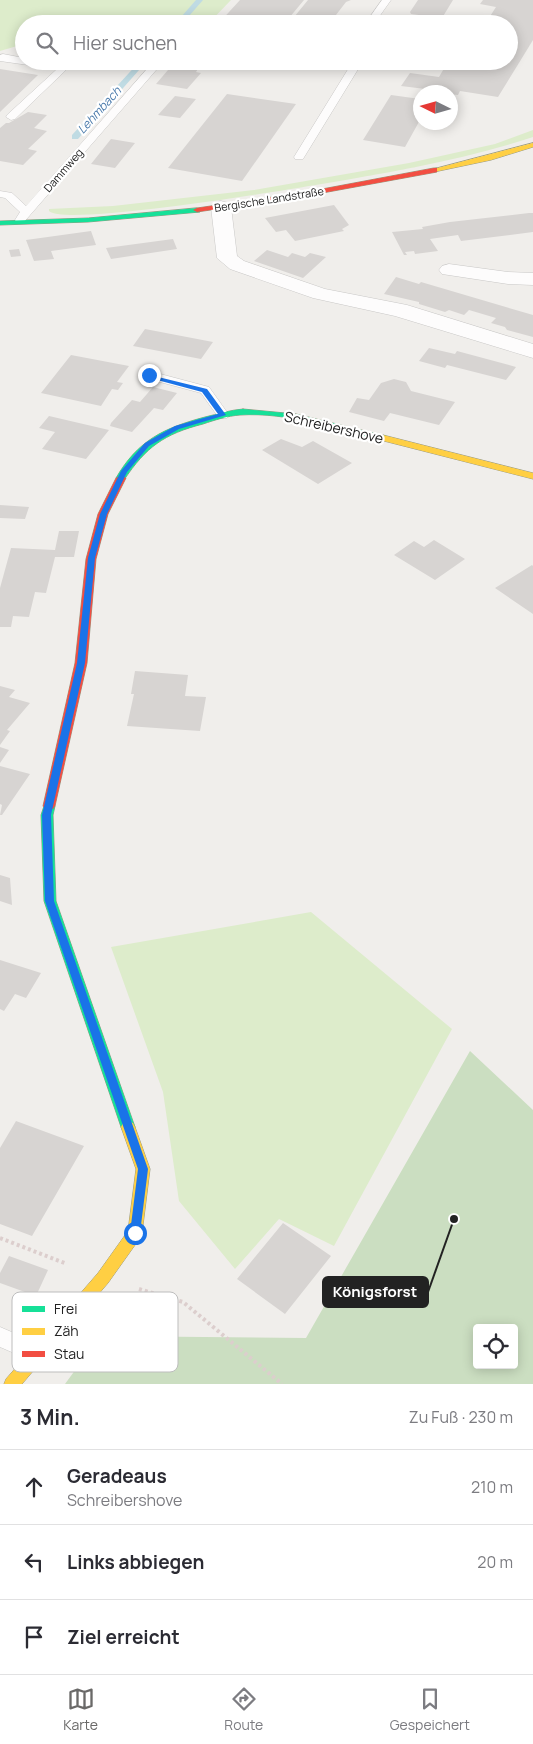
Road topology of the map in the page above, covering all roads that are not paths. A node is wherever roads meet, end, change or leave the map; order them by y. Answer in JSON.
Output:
{"nodes":[{"id":1,"x":387,"y":0,"type":"edge"},
{"id":2,"x":376,"y":15,"type":"edge"},
{"id":3,"x":0,"y":58,"type":"edge"},
{"id":4,"x":15,"y":59,"type":"edge"},
{"id":5,"x":62,"y":70,"type":"edge"},
{"id":6,"x":151,"y":70,"type":"edge"},
{"id":7,"x":353,"y":70,"type":"edge"},
{"id":8,"x":11,"y":117,"type":"dead end"},
{"id":9,"x":533,"y":145,"type":"edge"},
{"id":10,"x":299,"y":157,"type":"dead end"},
{"id":11,"x":0,"y":194,"type":"edge"},
{"id":12,"x":221,"y":206,"type":"junction"},
{"id":13,"x":26,"y":212,"type":"junction"},
{"id":14,"x":0,"y":223,"type":"edge"},
{"id":15,"x":18,"y":223,"type":"junction"},
{"id":16,"x":449,"y":270,"type":"dead end"},
{"id":17,"x":533,"y":279,"type":"edge"},
{"id":18,"x":533,"y":351,"type":"edge"},
{"id":19,"x":149,"y":375,"type":"dead end"},
{"id":20,"x":223,"y":415,"type":"junction"},
{"id":21,"x":533,"y":476,"type":"edge"},
{"id":22,"x":91,"y":1292,"type":"edge"},
{"id":23,"x":0,"y":1337,"type":"edge"},
{"id":24,"x":12,"y":1342,"type":"edge"},
{"id":25,"x":22,"y":1372,"type":"edge"},
{"id":26,"x":12,"y":1384,"type":"edge"}],
"edges":[{"from":1,"to":2,"type":"lane"},
{"from":3,"to":4,"type":"lane"},
{"from":5,"to":8,"type":"lane"},
{"from":6,"to":13,"type":"lane","name":"Dammweg"},
{"from":7,"to":10,"type":"lane"},
{"from":9,"to":12,"type":"street","name":"Bergische Landstraße"},
{"from":11,"to":13,"type":"lane"},
{"from":12,"to":15,"type":"street","name":"Bergische Landstraße"},
{"from":12,"to":18,"type":"street"},
{"from":13,"to":15,"type":"lane","name":"Dammweg"},
{"from":14,"to":15,"type":"street","name":"Bergische Landstraße"},
{"from":16,"to":17,"type":"street"},
{"from":19,"to":20,"type":"lane"},
{"from":20,"to":21,"type":"street","name":"Schreibershove"},
{"from":20,"to":22,"type":"street","name":"Schreibershove"},
{"from":23,"to":24,"type":"lane"},
{"from":25,"to":26,"type":"street","name":"Schreibershove"}]}
